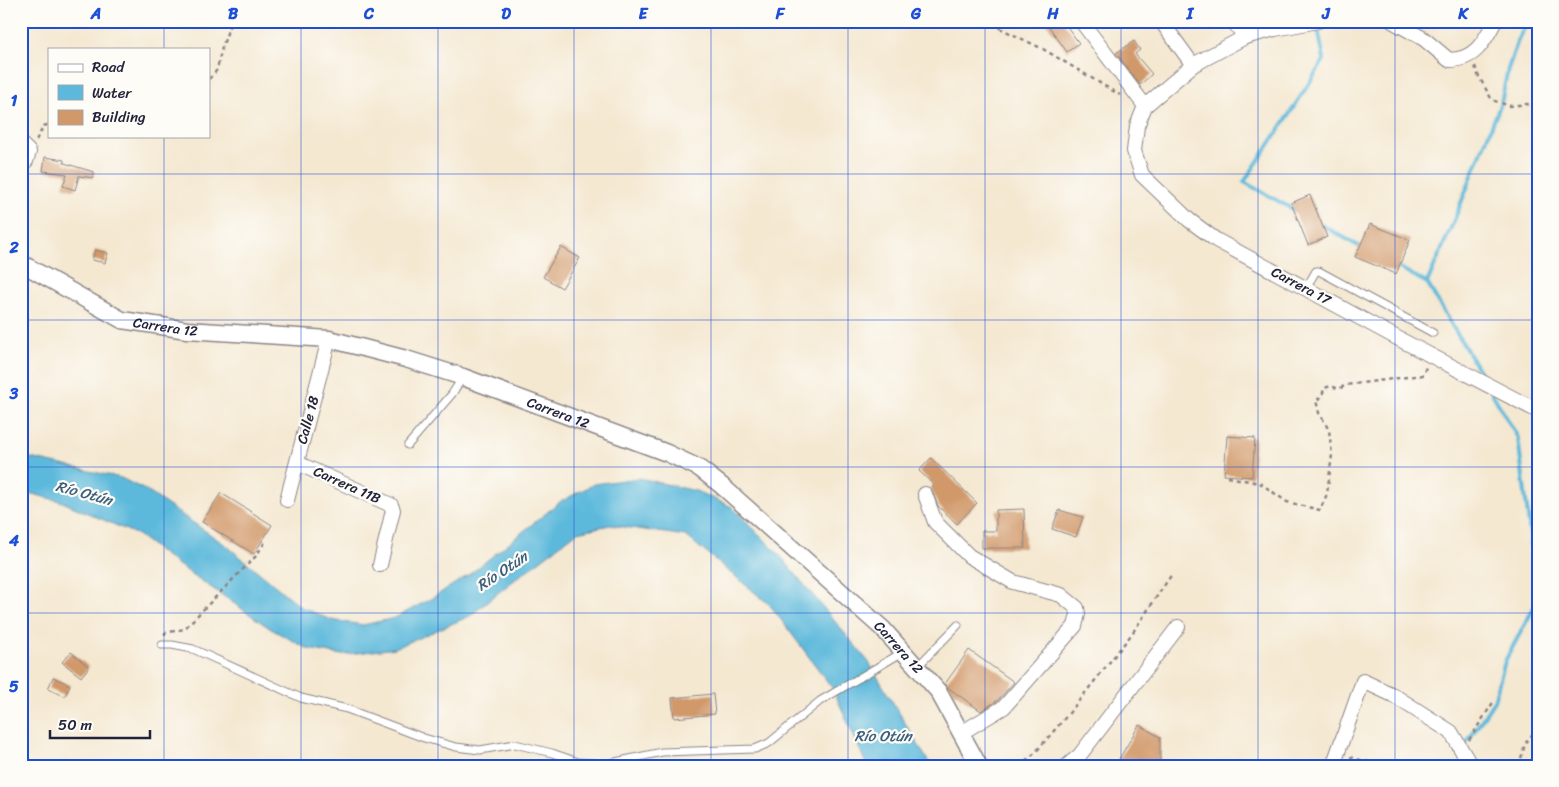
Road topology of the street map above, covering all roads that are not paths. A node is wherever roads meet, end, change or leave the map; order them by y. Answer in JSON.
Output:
{"nodes":[{"id":1,"x":1081,"y":21,"type":"edge"},
{"id":2,"x":1161,"y":21,"type":"edge"},
{"id":3,"x":1233,"y":21,"type":"edge"},
{"id":4,"x":1318,"y":21,"type":"edge"},
{"id":5,"x":1392,"y":21,"type":"edge"},
{"id":6,"x":1495,"y":21,"type":"edge"},
{"id":7,"x":1245,"y":37,"type":"junction"},
{"id":8,"x":1193,"y":65,"type":"junction"},
{"id":9,"x":1145,"y":106,"type":"junction"},
{"id":10,"x":21,"y":263,"type":"edge"},
{"id":11,"x":1306,"y":288,"type":"junction"},
{"id":12,"x":1433,"y":332,"type":"dead end"},
{"id":13,"x":329,"y":339,"type":"junction"},
{"id":14,"x":463,"y":377,"type":"junction"},
{"id":15,"x":1538,"y":411,"type":"edge"},
{"id":16,"x":408,"y":445,"type":"dead end"},
{"id":17,"x":297,"y":463,"type":"junction"},
{"id":18,"x":926,"y":494,"type":"dead end"},
{"id":19,"x":287,"y":500,"type":"dead end"},
{"id":20,"x":380,"y":565,"type":"dead end"},
{"id":21,"x":958,"y":625,"type":"dead end"},
{"id":22,"x":1178,"y":627,"type":"dead end"},
{"id":23,"x":162,"y":646,"type":"road end"},
{"id":24,"x":904,"y":652,"type":"junction"},
{"id":25,"x":918,"y":667,"type":"junction"},
{"id":26,"x":961,"y":733,"type":"junction"},
{"id":27,"x":1334,"y":760,"type":"edge"},
{"id":28,"x":979,"y":766,"type":"edge"},
{"id":29,"x":1067,"y":766,"type":"edge"},
{"id":30,"x":1471,"y":766,"type":"edge"}],
"edges":[{"from":1,"to":9,"type":"street"},
{"from":2,"to":8,"type":"street"},
{"from":3,"to":7,"type":"street"},
{"from":4,"to":7,"type":"street"},
{"from":5,"to":6,"type":"street"},
{"from":7,"to":8,"type":"street"},
{"from":8,"to":9,"type":"street"},
{"from":9,"to":11,"type":"street","name":"Carrera 17"},
{"from":10,"to":13,"type":"street","name":"Carrera 12"},
{"from":11,"to":12,"type":"lane"},
{"from":11,"to":15,"type":"street","name":"Carrera 17"},
{"from":13,"to":14,"type":"street","name":"Carrera 12"},
{"from":13,"to":17,"type":"street","name":"Calle 18"},
{"from":14,"to":16,"type":"lane"},
{"from":14,"to":24,"type":"street","name":"Carrera 12"},
{"from":17,"to":19,"type":"street","name":"Calle 18"},
{"from":17,"to":20,"type":"street","name":"Carrera 11B"},
{"from":18,"to":26,"type":"street"},
{"from":21,"to":25,"type":"lane"},
{"from":22,"to":29,"type":"street"},
{"from":23,"to":24,"type":"lane"},
{"from":24,"to":25,"type":"street","name":"Carrera 12"},
{"from":25,"to":26,"type":"street","name":"Carrera 12"},
{"from":26,"to":28,"type":"street","name":"Carrera 12"},
{"from":27,"to":30,"type":"street"}]}
